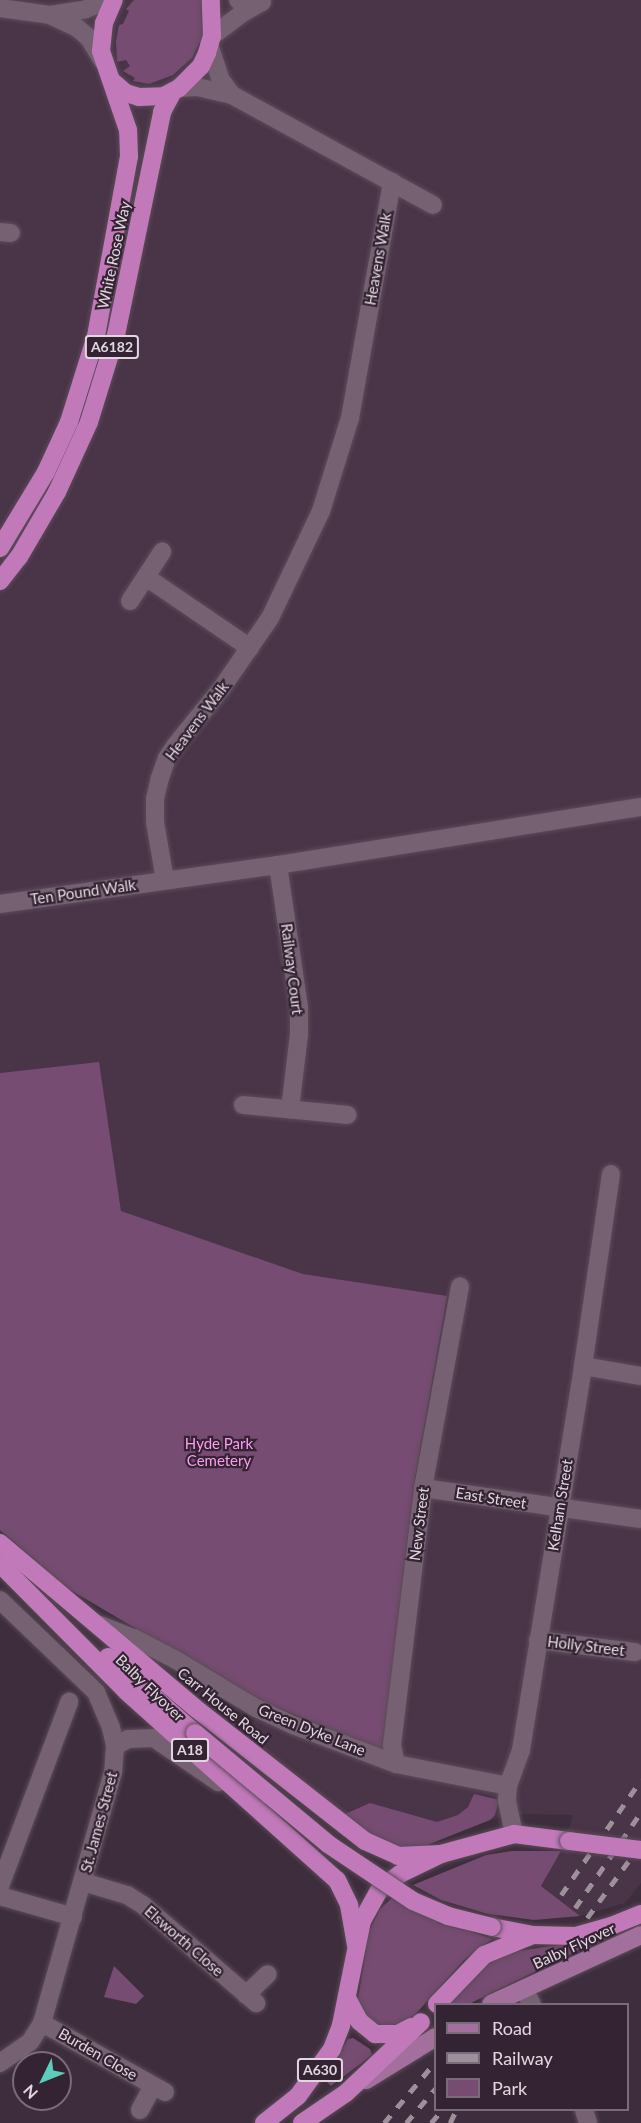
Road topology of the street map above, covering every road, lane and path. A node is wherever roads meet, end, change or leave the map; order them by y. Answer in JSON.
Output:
{"nodes":[{"id":1,"x":108,"y":0,"type":"edge"},
{"id":2,"x":114,"y":0,"type":"edge"},
{"id":3,"x":211,"y":0,"type":"edge"},
{"id":4,"x":238,"y":0,"type":"edge"},
{"id":5,"x":264,"y":1,"type":"edge"},
{"id":6,"x":0,"y":8,"type":"edge"},
{"id":7,"x":50,"y":15,"type":"junction"},
{"id":8,"x":211,"y":40,"type":"junction"},
{"id":9,"x":106,"y":69,"type":"junction"},
{"id":10,"x":175,"y":90,"type":"junction"},
{"id":11,"x":232,"y":95,"type":"junction"},
{"id":12,"x":392,"y":182,"type":"junction"},
{"id":13,"x":433,"y":205,"type":"dead end"},
{"id":14,"x":0,"y":548,"type":"edge"},
{"id":15,"x":162,"y":552,"type":"dead end"},
{"id":16,"x":146,"y":577,"type":"junction"},
{"id":17,"x":0,"y":581,"type":"edge"},
{"id":18,"x":129,"y":601,"type":"dead end"},
{"id":19,"x":250,"y":648,"type":"junction"},
{"id":20,"x":641,"y":807,"type":"edge"},
{"id":21,"x":278,"y":865,"type":"junction"},
{"id":22,"x":165,"y":880,"type":"junction"},
{"id":23,"x":0,"y":904,"type":"edge"},
{"id":24,"x":243,"y":1105,"type":"dead end"},
{"id":25,"x":290,"y":1109,"type":"junction"},
{"id":26,"x":348,"y":1115,"type":"dead end"},
{"id":27,"x":611,"y":1174,"type":"dead end"},
{"id":28,"x":460,"y":1286,"type":"dead end"},
{"id":29,"x":583,"y":1366,"type":"junction"},
{"id":30,"x":641,"y":1376,"type":"edge"},
{"id":31,"x":423,"y":1488,"type":"junction"},
{"id":32,"x":560,"y":1508,"type":"junction"},
{"id":33,"x":641,"y":1519,"type":"edge"},
{"id":34,"x":0,"y":1543,"type":"edge"},
{"id":35,"x":0,"y":1564,"type":"edge"},
{"id":36,"x":0,"y":1600,"type":"edge"},
{"id":37,"x":97,"y":1623,"type":"junction"},
{"id":38,"x":538,"y":1640,"type":"junction"},
{"id":39,"x":634,"y":1652,"type":"dead end"},
{"id":40,"x":69,"y":1702,"type":"dead end"},
{"id":41,"x":115,"y":1746,"type":"junction"},
{"id":42,"x":396,"y":1764,"type":"junction"},
{"id":43,"x":508,"y":1786,"type":"junction"},
{"id":44,"x":263,"y":1815,"type":"junction"},
{"id":45,"x":514,"y":1834,"type":"junction"},
{"id":46,"x":641,"y":1850,"type":"edge"},
{"id":47,"x":441,"y":1854,"type":"junction"},
{"id":48,"x":83,"y":1882,"type":"junction"},
{"id":49,"x":0,"y":1886,"type":"edge"},
{"id":50,"x":0,"y":1896,"type":"edge"},
{"id":51,"x":641,"y":1914,"type":"edge"},
{"id":52,"x":73,"y":1917,"type":"junction"},
{"id":53,"x":532,"y":1935,"type":"junction"},
{"id":54,"x":641,"y":1935,"type":"edge"},
{"id":55,"x":356,"y":1945,"type":"junction"},
{"id":56,"x":268,"y":1974,"type":"dead end"},
{"id":57,"x":527,"y":1997,"type":"edge"},
{"id":58,"x":347,"y":1998,"type":"junction"},
{"id":59,"x":438,"y":2003,"type":"edge"},
{"id":60,"x":496,"y":2003,"type":"edge"},
{"id":61,"x":434,"y":2007,"type":"edge"},
{"id":62,"x":421,"y":2022,"type":"junction"},
{"id":63,"x":42,"y":2023,"type":"junction"},
{"id":64,"x":434,"y":2038,"type":"edge"},
{"id":65,"x":0,"y":2063,"type":"edge"},
{"id":66,"x":346,"y":2093,"type":"junction"},
{"id":67,"x":140,"y":2110,"type":"dead end"},
{"id":68,"x":264,"y":2123,"type":"edge"},
{"id":69,"x":302,"y":2123,"type":"edge"}],
"edges":[{"from":1,"to":7,"type":"street"},
{"from":2,"to":9,"type":"highway","name":"White Rose Way"},
{"from":3,"to":8,"type":"highway","name":"White Rose Way"},
{"from":4,"to":5,"type":"street"},
{"from":5,"to":8,"type":"street"},
{"from":6,"to":7,"type":"street"},
{"from":7,"to":9,"type":"street"},
{"from":8,"to":10,"type":"highway","name":"White Rose Way"},
{"from":8,"to":11,"type":"street"},
{"from":9,"to":10,"type":"highway"},
{"from":9,"to":14,"type":"highway","name":"White Rose Way","number":"A6182"},
{"from":10,"to":11,"type":"street"},
{"from":10,"to":17,"type":"highway","name":"White Rose Way","number":"A6182"},
{"from":11,"to":12,"type":"street"},
{"from":12,"to":13,"type":"street"},
{"from":12,"to":19,"type":"street","name":"Heavens Walk"},
{"from":15,"to":16,"type":"street"},
{"from":16,"to":18,"type":"street"},
{"from":16,"to":19,"type":"street"},
{"from":19,"to":22,"type":"street","name":"Heavens Walk"},
{"from":20,"to":21,"type":"street"},
{"from":21,"to":22,"type":"street"},
{"from":21,"to":25,"type":"street","name":"Railway Court"},
{"from":22,"to":23,"type":"street","name":"Ten Pound Walk"},
{"from":24,"to":25,"type":"street"},
{"from":25,"to":26,"type":"street"},
{"from":27,"to":29,"type":"street","name":"Kelham Street"},
{"from":28,"to":31,"type":"street","name":"New Street"},
{"from":29,"to":30,"type":"street"},
{"from":29,"to":32,"type":"street","name":"Kelham Street"},
{"from":31,"to":32,"type":"street","name":"East Street"},
{"from":31,"to":42,"type":"street","name":"New Street"},
{"from":32,"to":33,"type":"street","name":"East Street"},
{"from":32,"to":38,"type":"street","name":"Kelham Street"},
{"from":34,"to":37,"type":"highway","name":"Carr House Road","number":"A18"},
{"from":35,"to":44,"type":"highway","name":"Balby Flyover","number":"A18"},
{"from":35,"to":53,"type":"highway","name":"Balby Flyover","number":"A18","bridge":true},
{"from":36,"to":41,"type":"street","name":"St. James Street"},
{"from":37,"to":42,"type":"street","name":"Green Dyke Lane"},
{"from":37,"to":47,"type":"highway","name":"Carr House Road","number":"A18"},
{"from":38,"to":39,"type":"street","name":"Holly Street"},
{"from":38,"to":43,"type":"street","name":"Kelham Street"},
{"from":40,"to":49,"type":"street"},
{"from":41,"to":44,"type":"street"},
{"from":41,"to":48,"type":"street","name":"St. James Street"},
{"from":42,"to":43,"type":"street","name":"Green Dyke Lane"},
{"from":43,"to":45,"type":"street","name":"Kelham Street"},
{"from":44,"to":55,"type":"highway","name":"Balby Flyover","number":"A18"},
{"from":45,"to":46,"type":"highway","name":"Balby Flyover","number":"A630","bridge":true},
{"from":45,"to":47,"type":"highway","name":"Balby Flyover","number":"A630"},
{"from":47,"to":55,"type":"highway","name":"Balby Flyover","number":"A630"},
{"from":48,"to":52,"type":"street","name":"St. James Street"},
{"from":48,"to":56,"type":"street","name":"Elsworth Close"},
{"from":50,"to":52,"type":"street"},
{"from":51,"to":53,"type":"highway","name":"Balby Flyover","number":"A630"},
{"from":52,"to":63,"type":"street","name":"St. James Street"},
{"from":53,"to":59,"type":"highway","name":"Balby Flyover","number":"A630"},
{"from":54,"to":57,"type":"main road","name":"Balby Flyover"},
{"from":55,"to":58,"type":"highway","name":"Balby Flyover","number":"A630"},
{"from":57,"to":60,"type":"main road","name":"Balby Flyover"},
{"from":58,"to":62,"type":"highway","name":"Balby Flyover","number":"A630"},
{"from":58,"to":68,"type":"highway","number":"A630"},
{"from":61,"to":62,"type":"highway","name":"Balby Flyover","number":"A630"},
{"from":62,"to":66,"type":"highway","number":"A630"},
{"from":63,"to":65,"type":"street","name":"St. James Street"},
{"from":63,"to":67,"type":"street","name":"Burden Close"},
{"from":64,"to":66,"type":"main road","number":"A630"},
{"from":66,"to":69,"type":"highway","number":"A630"}]}
